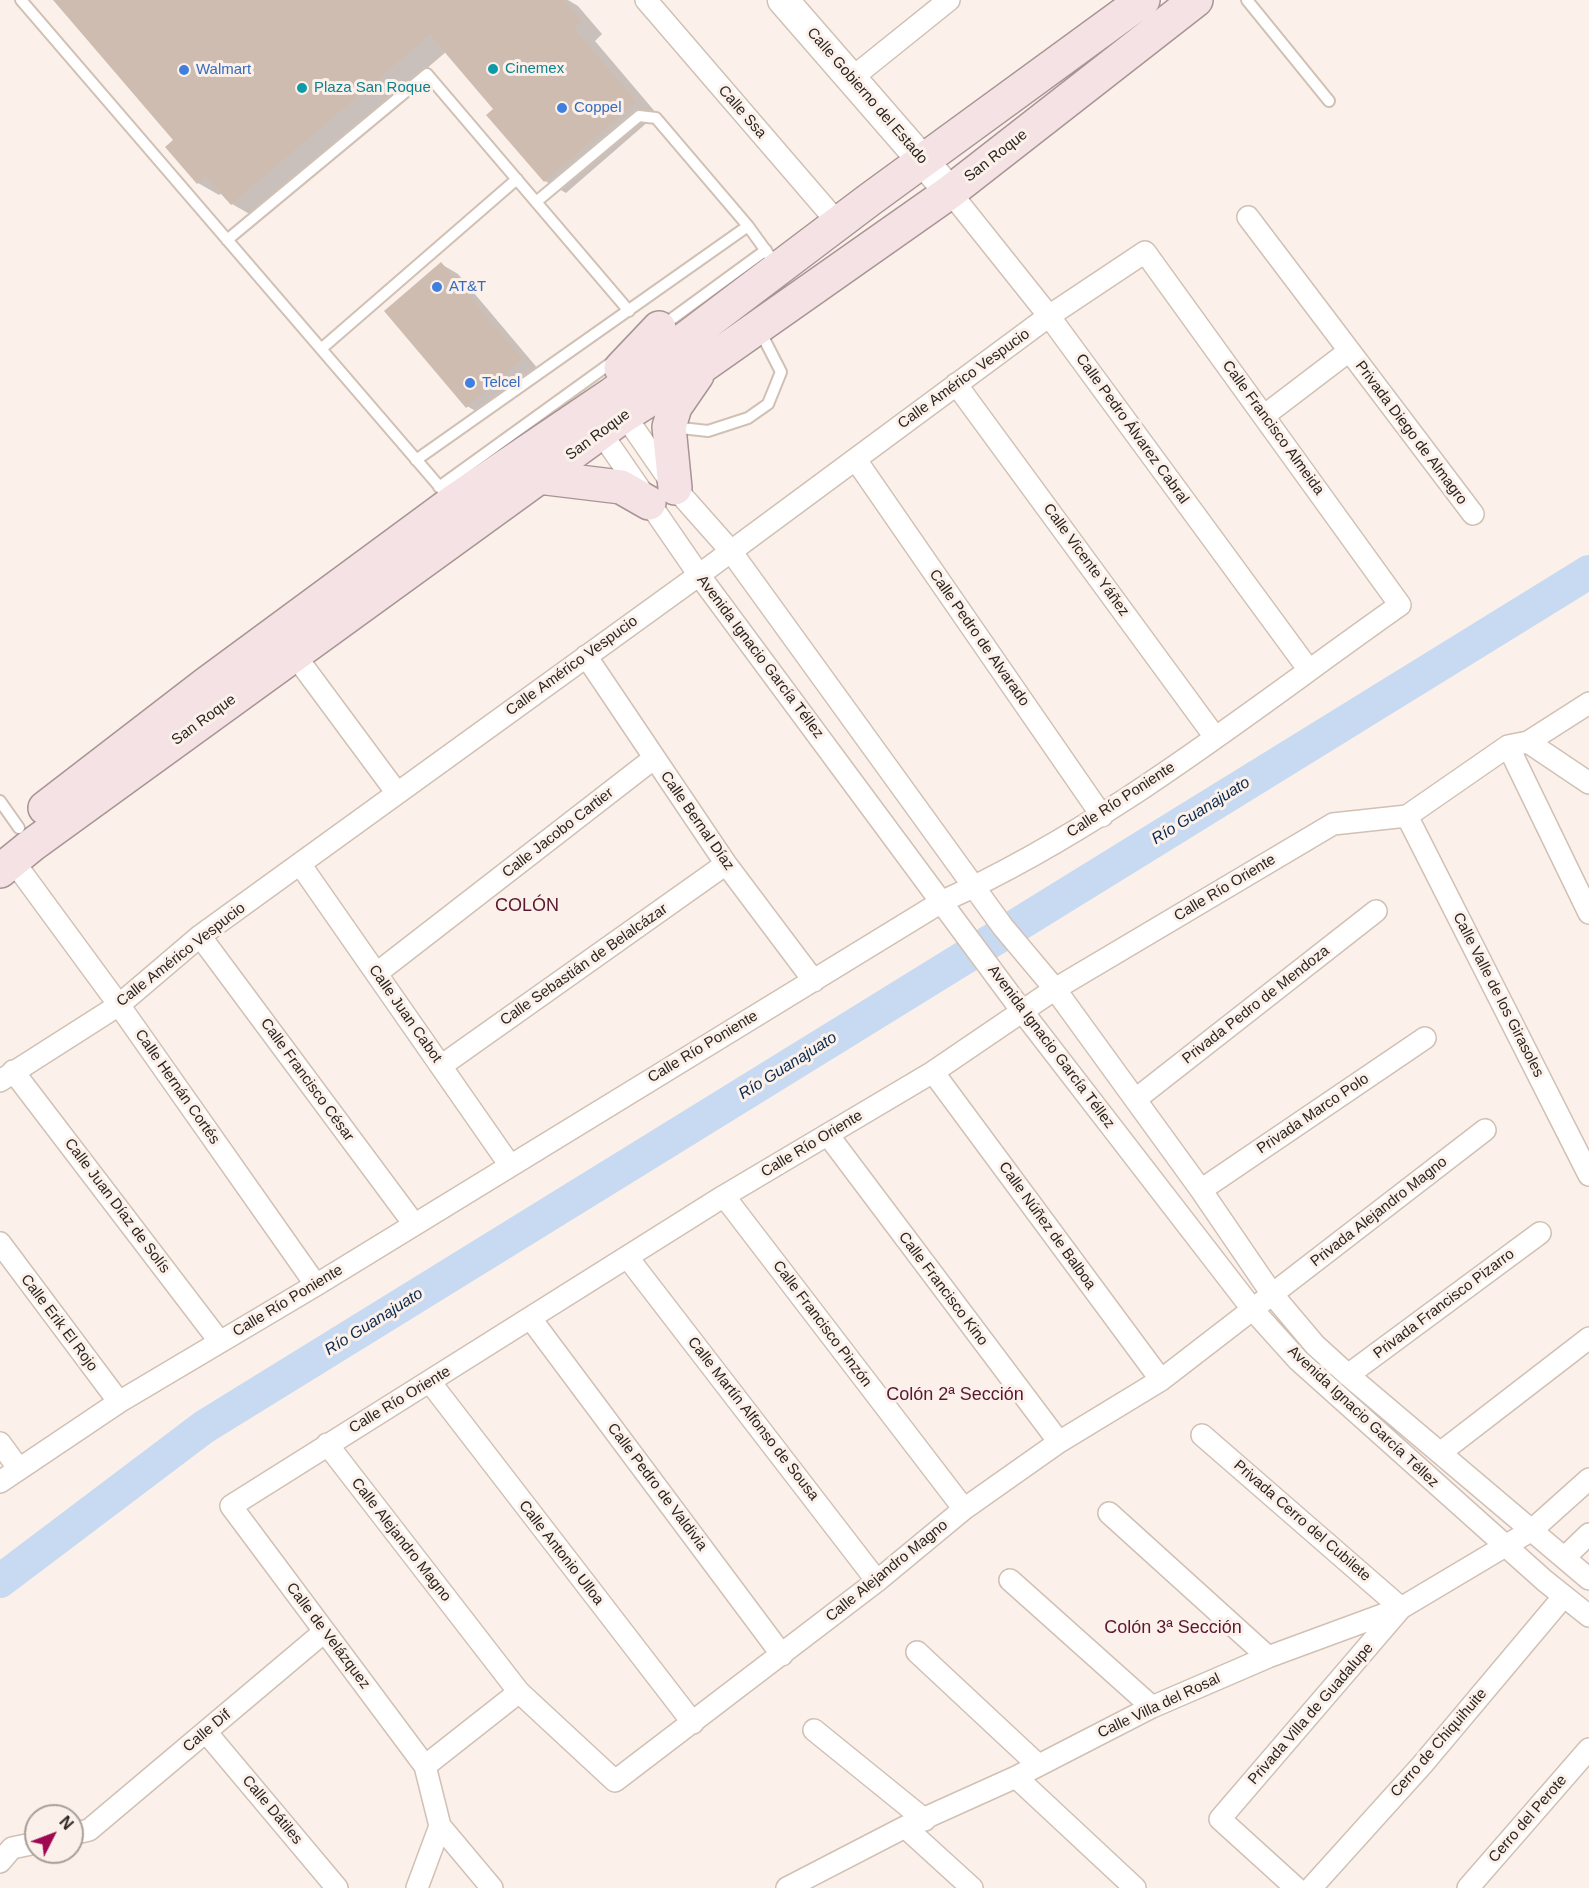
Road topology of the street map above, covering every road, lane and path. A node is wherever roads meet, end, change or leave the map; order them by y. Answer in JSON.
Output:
{"nodes":[{"id":1,"x":21,"y":0,"type":"edge"},
{"id":2,"x":646,"y":0,"type":"edge"},
{"id":3,"x":949,"y":0,"type":"edge"},
{"id":4,"x":1143,"y":0,"type":"edge"},
{"id":5,"x":1196,"y":0,"type":"edge"},
{"id":6,"x":1247,"y":0,"type":"edge"},
{"id":7,"x":789,"y":2,"type":"edge"},
{"id":8,"x":852,"y":78,"type":"junction"},
{"id":9,"x":1329,"y":101,"type":"dead end"},
{"id":10,"x":923,"y":160,"type":"junction"},
{"id":11,"x":517,"y":179,"type":"junction"},
{"id":12,"x":950,"y":192,"type":"junction"},
{"id":13,"x":536,"y":202,"type":"junction"},
{"id":14,"x":1248,"y":218,"type":"dead end"},
{"id":15,"x":838,"y":223,"type":"junction"},
{"id":16,"x":748,"y":226,"type":"junction"},
{"id":17,"x":227,"y":240,"type":"junction"},
{"id":18,"x":1145,"y":252,"type":"joint"},
{"id":19,"x":772,"y":260,"type":"junction"},
{"id":20,"x":628,"y":311,"type":"junction"},
{"id":21,"x":1049,"y":316,"type":"junction"},
{"id":22,"x":758,"y":327,"type":"junction"},
{"id":23,"x":659,"y":328,"type":"junction"},
{"id":24,"x":321,"y":349,"type":"junction"},
{"id":25,"x":1348,"y":351,"type":"junction"},
{"id":26,"x":704,"y":365,"type":"junction"},
{"id":27,"x":956,"y":384,"type":"junction"},
{"id":28,"x":1265,"y":415,"type":"junction"},
{"id":29,"x":598,"y":416,"type":"junction"},
{"id":30,"x":669,"y":427,"type":"junction"},
{"id":31,"x":416,"y":460,"type":"junction"},
{"id":32,"x":856,"y":460,"type":"junction"},
{"id":33,"x":538,"y":477,"type":"junction"},
{"id":34,"x":451,"y":487,"type":"junction"},
{"id":35,"x":662,"y":495,"type":"junction"},
{"id":36,"x":1473,"y":514,"type":"dead end"},
{"id":37,"x":730,"y":550,"type":"junction"},
{"id":38,"x":699,"y":575,"type":"junction"},
{"id":39,"x":1400,"y":605,"type":"joint"},
{"id":40,"x":294,"y":654,"type":"junction"},
{"id":41,"x":586,"y":656,"type":"junction"},
{"id":42,"x":1309,"y":670,"type":"junction"},
{"id":43,"x":1589,"y":703,"type":"edge"},
{"id":44,"x":1215,"y":737,"type":"junction"},
{"id":45,"x":1518,"y":744,"type":"junction"},
{"id":46,"x":653,"y":759,"type":"junction"},
{"id":47,"x":1589,"y":783,"type":"edge"},
{"id":48,"x":397,"y":793,"type":"junction"},
{"id":49,"x":0,"y":801,"type":"edge"},
{"id":50,"x":1102,"y":816,"type":"junction"},
{"id":51,"x":1407,"y":816,"type":"junction"},
{"id":52,"x":8,"y":851,"type":"edge"},
{"id":53,"x":300,"y":864,"type":"junction"},
{"id":54,"x":726,"y":864,"type":"junction"},
{"id":55,"x":976,"y":888,"type":"junction"},
{"id":56,"x":945,"y":904,"type":"junction"},
{"id":57,"x":1376,"y":911,"type":"dead end"},
{"id":58,"x":1589,"y":913,"type":"edge"},
{"id":59,"x":200,"y":936,"type":"junction"},
{"id":60,"x":377,"y":973,"type":"junction"},
{"id":61,"x":814,"y":981,"type":"junction"},
{"id":62,"x":1050,"y":981,"type":"junction"},
{"id":63,"x":1017,"y":1004,"type":"junction"},
{"id":64,"x":119,"y":1005,"type":"junction"},
{"id":65,"x":1425,"y":1038,"type":"dead end"},
{"id":66,"x":441,"y":1066,"type":"junction"},
{"id":67,"x":933,"y":1072,"type":"junction"},
{"id":68,"x":7,"y":1076,"type":"edge"},
{"id":69,"x":1136,"y":1099,"type":"junction"},
{"id":70,"x":1485,"y":1130,"type":"dead end"},
{"id":71,"x":828,"y":1135,"type":"junction"},
{"id":72,"x":509,"y":1164,"type":"junction"},
{"id":73,"x":1589,"y":1175,"type":"edge"},
{"id":74,"x":1201,"y":1190,"type":"junction"},
{"id":75,"x":724,"y":1196,"type":"junction"},
{"id":76,"x":414,"y":1224,"type":"junction"},
{"id":77,"x":1540,"y":1233,"type":"dead end"},
{"id":78,"x":0,"y":1243,"type":"edge"},
{"id":79,"x":628,"y":1258,"type":"junction"},
{"id":80,"x":316,"y":1285,"type":"junction"},
{"id":81,"x":1272,"y":1294,"type":"junction"},
{"id":82,"x":1253,"y":1310,"type":"junction"},
{"id":83,"x":531,"y":1319,"type":"junction"},
{"id":84,"x":1589,"y":1338,"type":"edge"},
{"id":85,"x":220,"y":1342,"type":"junction"},
{"id":86,"x":1348,"y":1375,"type":"junction"},
{"id":87,"x":1161,"y":1380,"type":"junction"},
{"id":88,"x":430,"y":1382,"type":"junction"},
{"id":89,"x":119,"y":1402,"type":"junction"},
{"id":90,"x":1203,"y":1435,"type":"dead end"},
{"id":91,"x":1059,"y":1442,"type":"junction"},
{"id":92,"x":0,"y":1443,"type":"edge"},
{"id":93,"x":327,"y":1444,"type":"junction"},
{"id":94,"x":1440,"y":1453,"type":"junction"},
{"id":95,"x":19,"y":1469,"type":"junction"},
{"id":96,"x":1589,"y":1479,"type":"edge"},
{"id":97,"x":0,"y":1482,"type":"edge"},
{"id":98,"x":231,"y":1506,"type":"joint"},
{"id":99,"x":964,"y":1509,"type":"junction"},
{"id":100,"x":1109,"y":1513,"type":"dead end"},
{"id":101,"x":1532,"y":1530,"type":"junction"},
{"id":102,"x":1589,"y":1534,"type":"edge"},
{"id":103,"x":1507,"y":1547,"type":"junction"},
{"id":104,"x":1564,"y":1558,"type":"junction"},
{"id":105,"x":1589,"y":1579,"type":"edge"},
{"id":106,"x":1010,"y":1580,"type":"dead end"},
{"id":107,"x":877,"y":1581,"type":"junction"},
{"id":108,"x":1564,"y":1596,"type":"junction"},
{"id":109,"x":1401,"y":1608,"type":"junction"},
{"id":110,"x":1589,"y":1616,"type":"edge"},
{"id":111,"x":324,"y":1632,"type":"junction"},
{"id":112,"x":917,"y":1652,"type":"dead end"},
{"id":113,"x":782,"y":1655,"type":"junction"},
{"id":114,"x":1268,"y":1657,"type":"junction"},
{"id":115,"x":519,"y":1692,"type":"junction"},
{"id":116,"x":1152,"y":1707,"type":"junction"},
{"id":117,"x":693,"y":1723,"type":"junction"},
{"id":118,"x":814,"y":1730,"type":"dead end"},
{"id":119,"x":206,"y":1732,"type":"junction"},
{"id":120,"x":1589,"y":1749,"type":"edge"},
{"id":121,"x":1037,"y":1764,"type":"junction"},
{"id":122,"x":425,"y":1766,"type":"junction"},
{"id":123,"x":1016,"y":1777,"type":"junction"},
{"id":124,"x":915,"y":1823,"type":"junction"},
{"id":125,"x":440,"y":1826,"type":"junction"},
{"id":126,"x":84,"y":1829,"type":"edge"},
{"id":127,"x":24,"y":1846,"type":"edge"},
{"id":128,"x":0,"y":1862,"type":"edge"},
{"id":129,"x":799,"y":1885,"type":"edge"},
{"id":130,"x":337,"y":1888,"type":"edge"},
{"id":131,"x":417,"y":1888,"type":"edge"},
{"id":132,"x":492,"y":1888,"type":"edge"},
{"id":133,"x":972,"y":1888,"type":"edge"},
{"id":134,"x":1135,"y":1888,"type":"edge"},
{"id":135,"x":1296,"y":1888,"type":"edge"},
{"id":136,"x":1311,"y":1888,"type":"edge"},
{"id":137,"x":1468,"y":1888,"type":"edge"}],
"edges":[{"from":1,"to":17,"type":"lane"},
{"from":2,"to":15,"type":"street","name":"Calle Ssa"},
{"from":3,"to":8,"type":"street"},
{"from":4,"to":10,"type":"main road","name":"San Roque"},
{"from":5,"to":12,"type":"main road","name":"San Roque"},
{"from":6,"to":9,"type":"lane"},
{"from":7,"to":8,"type":"street","name":"Calle Gobierno del Estado"},
{"from":8,"to":10,"type":"street","name":"Calle Gobierno del Estado"},
{"from":10,"to":12,"type":"street","name":"Calle Gobierno del Estado"},
{"from":10,"to":15,"type":"main road","name":"San Roque"},
{"from":11,"to":13,"type":"lane"},
{"from":11,"to":17,"type":"lane"},
{"from":11,"to":24,"type":"lane"},
{"from":12,"to":21,"type":"street","name":"Calle Pedro Álvarez Cabral"},
{"from":12,"to":22,"type":"main road","name":"San Roque"},
{"from":13,"to":16,"type":"lane"},
{"from":13,"to":20,"type":"lane"},
{"from":14,"to":25,"type":"street","name":"Privada Diego de Almagro"},
{"from":15,"to":19,"type":"main road","name":"San Roque"},
{"from":16,"to":19,"type":"lane"},
{"from":16,"to":20,"type":"lane"},
{"from":17,"to":24,"type":"lane"},
{"from":18,"to":21,"type":"street","name":"Calle Américo Vespucio"},
{"from":18,"to":28,"type":"street","name":"Calle Francisco Almeida"},
{"from":19,"to":23,"type":"lane"},
{"from":19,"to":29,"type":"main road","name":"San Roque"},
{"from":20,"to":31,"type":"lane"},
{"from":21,"to":27,"type":"street","name":"Calle Américo Vespucio"},
{"from":21,"to":42,"type":"street","name":"Calle Pedro Álvarez Cabral"},
{"from":22,"to":26,"type":"main road","name":"San Roque"},
{"from":22,"to":30,"type":"lane"},
{"from":23,"to":29,"type":"main road"},
{"from":23,"to":34,"type":"lane"},
{"from":24,"to":31,"type":"lane"},
{"from":25,"to":28,"type":"street","name":"Privada Diego de Almagro"},
{"from":25,"to":36,"type":"street","name":"Privada Diego de Almagro"},
{"from":26,"to":29,"type":"main road","name":"San Roque"},
{"from":26,"to":30,"type":"main road"},
{"from":27,"to":32,"type":"street","name":"Calle Américo Vespucio"},
{"from":27,"to":44,"type":"street","name":"Calle Vicente Yáñez"},
{"from":28,"to":39,"type":"street","name":"Calle Francisco Almeida"},
{"from":29,"to":33,"type":"main road","name":"San Roque"},
{"from":29,"to":34,"type":"main road","name":"San Roque"},
{"from":29,"to":35,"type":"street","name":"Avenida Ignacio García Téllez"},
{"from":29,"to":35,"type":"street","name":"Avenida Ignacio García Téllez"},
{"from":30,"to":35,"type":"main road"},
{"from":31,"to":34,"type":"lane"},
{"from":32,"to":37,"type":"street","name":"Calle Américo Vespucio"},
{"from":32,"to":50,"type":"street","name":"Calle Pedro de Alvarado"},
{"from":33,"to":35,"type":"main road"},
{"from":33,"to":40,"type":"main road","name":"San Roque"},
{"from":34,"to":52,"type":"main road","name":"San Roque"},
{"from":35,"to":37,"type":"street","name":"Avenida Ignacio García Téllez"},
{"from":35,"to":38,"type":"street","name":"Avenida Ignacio García Téllez"},
{"from":37,"to":38,"type":"street","name":"Calle Américo Vespucio"},
{"from":37,"to":55,"type":"street","name":"Avenida Ignacio García Téllez"},
{"from":38,"to":41,"type":"street","name":"Calle Américo Vespucio"},
{"from":38,"to":56,"type":"street","name":"Avenida Ignacio García Téllez"},
{"from":39,"to":42,"type":"street","name":"Calle Río Poniente"},
{"from":40,"to":48,"type":"street"},
{"from":40,"to":52,"type":"main road","name":"San Roque"},
{"from":41,"to":46,"type":"street","name":"Calle Bernal Díaz"},
{"from":41,"to":48,"type":"street","name":"Calle Américo Vespucio"},
{"from":42,"to":44,"type":"street","name":"Calle Río Poniente"},
{"from":43,"to":45,"type":"street"},
{"from":44,"to":50,"type":"street","name":"Calle Río Poniente"},
{"from":45,"to":47,"type":"street"},
{"from":45,"to":51,"type":"street"},
{"from":45,"to":58,"type":"street"},
{"from":46,"to":54,"type":"street","name":"Calle Bernal Díaz"},
{"from":46,"to":60,"type":"street","name":"Calle Jacobo Cartier"},
{"from":48,"to":53,"type":"street","name":"Calle Américo Vespucio"},
{"from":49,"to":52,"type":"lane"},
{"from":50,"to":55,"type":"street","name":"Calle Río Poniente"},
{"from":51,"to":62,"type":"street","name":"Calle Río Oriente"},
{"from":51,"to":73,"type":"street","name":"Calle Valle de los Girasoles"},
{"from":52,"to":64,"type":"street","name":"Calle Hernán Cortés"},
{"from":53,"to":59,"type":"street","name":"Calle Américo Vespucio"},
{"from":53,"to":60,"type":"street","name":"Calle Juan Cabot"},
{"from":54,"to":61,"type":"street","name":"Calle Bernal Díaz"},
{"from":54,"to":66,"type":"street","name":"Calle Sebastián de Belalcázar"},
{"from":55,"to":56,"type":"street","name":"Calle Río Poniente"},
{"from":55,"to":62,"type":"street","name":"Avenida Ignacio García Téllez"},
{"from":56,"to":61,"type":"street","name":"Calle Río Poniente"},
{"from":56,"to":63,"type":"street","name":"Avenida Ignacio García Téllez"},
{"from":57,"to":69,"type":"street","name":"Privada Pedro de Mendoza"},
{"from":59,"to":64,"type":"street","name":"Calle Américo Vespucio"},
{"from":59,"to":76,"type":"street","name":"Calle Francisco César"},
{"from":60,"to":66,"type":"street","name":"Calle Juan Cabot"},
{"from":61,"to":72,"type":"street","name":"Calle Río Poniente"},
{"from":62,"to":63,"type":"street","name":"Calle Río Oriente"},
{"from":62,"to":69,"type":"street","name":"Avenida Ignacio García Téllez"},
{"from":63,"to":67,"type":"street","name":"Calle Río Oriente"},
{"from":63,"to":82,"type":"street","name":"Avenida Ignacio García Téllez"},
{"from":64,"to":68,"type":"street","name":"Calle Américo Vespucio"},
{"from":64,"to":80,"type":"street","name":"Calle Hernán Cortés"},
{"from":65,"to":74,"type":"street","name":"Privada Marco Polo"},
{"from":66,"to":72,"type":"street","name":"Calle Juan Cabot"},
{"from":67,"to":71,"type":"street","name":"Calle Río Oriente"},
{"from":67,"to":87,"type":"street","name":"Calle Núñez de Balboa"},
{"from":68,"to":85,"type":"street","name":"Calle Juan Díaz de Solís"},
{"from":69,"to":74,"type":"street","name":"Avenida Ignacio García Téllez"},
{"from":70,"to":81,"type":"street","name":"Privada Alejandro Magno"},
{"from":71,"to":75,"type":"street","name":"Calle Río Oriente"},
{"from":71,"to":91,"type":"street","name":"Calle Francisco Kino"},
{"from":72,"to":76,"type":"street","name":"Calle Río Poniente"},
{"from":74,"to":81,"type":"street","name":"Avenida Ignacio García Téllez"},
{"from":75,"to":79,"type":"street","name":"Calle Río Oriente"},
{"from":75,"to":99,"type":"street","name":"Calle Francisco Pinzón"},
{"from":76,"to":80,"type":"street","name":"Calle Río Poniente"},
{"from":77,"to":86,"type":"street","name":"Privada Francisco Pizarro"},
{"from":78,"to":89,"type":"street","name":"Calle Erik El Rojo"},
{"from":79,"to":83,"type":"street","name":"Calle Río Oriente"},
{"from":79,"to":107,"type":"street","name":"Calle Martín Alfonso de Sousa"},
{"from":80,"to":85,"type":"street","name":"Calle Río Poniente"},
{"from":81,"to":82,"type":"street","name":"Calle Alejandro Magno"},
{"from":81,"to":86,"type":"street","name":"Avenida Ignacio García Téllez"},
{"from":82,"to":87,"type":"street","name":"Calle Alejandro Magno"},
{"from":82,"to":103,"type":"street","name":"Avenida Ignacio García Téllez"},
{"from":83,"to":88,"type":"street","name":"Calle Río Oriente"},
{"from":83,"to":113,"type":"street","name":"Calle Pedro de Valdivia"},
{"from":84,"to":94,"type":"street"},
{"from":85,"to":89,"type":"street","name":"Calle Río Poniente"},
{"from":86,"to":94,"type":"street","name":"Avenida Ignacio García Téllez"},
{"from":87,"to":91,"type":"street","name":"Calle Alejandro Magno"},
{"from":88,"to":93,"type":"street","name":"Calle Río Oriente"},
{"from":88,"to":117,"type":"street","name":"Calle Antonio Ulloa"},
{"from":89,"to":95,"type":"street","name":"Calle Río Poniente"},
{"from":90,"to":109,"type":"street","name":"Privada Cerro del Cubilete"},
{"from":91,"to":99,"type":"street","name":"Calle Alejandro Magno"},
{"from":92,"to":95,"type":"street"},
{"from":93,"to":98,"type":"street","name":"Calle Río Oriente"},
{"from":93,"to":115,"type":"street","name":"Calle Alejandro Magno"},
{"from":94,"to":101,"type":"street","name":"Avenida Ignacio García Téllez"},
{"from":95,"to":97,"type":"street","name":"Calle Río Poniente"},
{"from":96,"to":101,"type":"street","name":"Calle Villa del Rosal"},
{"from":98,"to":111,"type":"street","name":"Calle de Velázquez"},
{"from":99,"to":107,"type":"street","name":"Calle Alejandro Magno"},
{"from":100,"to":114,"type":"street"},
{"from":101,"to":103,"type":"street","name":"Calle Villa del Rosal"},
{"from":101,"to":104,"type":"street","name":"Avenida Ignacio García Téllez"},
{"from":102,"to":104,"type":"street"},
{"from":103,"to":108,"type":"street","name":"Avenida Ignacio García Téllez"},
{"from":103,"to":109,"type":"street","name":"Calle Villa del Rosal"},
{"from":104,"to":105,"type":"street","name":"Avenida Ignacio García Téllez"},
{"from":106,"to":116,"type":"street"},
{"from":107,"to":113,"type":"street","name":"Calle Alejandro Magno"},
{"from":108,"to":110,"type":"street","name":"Avenida Ignacio García Téllez"},
{"from":108,"to":136,"type":"street","name":"Cerro de Chiquihuite"},
{"from":109,"to":114,"type":"street","name":"Calle Villa del Rosal"},
{"from":109,"to":135,"type":"street","name":"Privada Villa de Guadalupe"},
{"from":111,"to":119,"type":"street","name":"Calle Dif"},
{"from":111,"to":122,"type":"street","name":"Calle de Velázquez"},
{"from":112,"to":121,"type":"street"},
{"from":113,"to":117,"type":"street","name":"Calle Alejandro Magno"},
{"from":114,"to":116,"type":"street","name":"Calle Villa del Rosal"},
{"from":115,"to":117,"type":"street","name":"Calle Alejandro Magno"},
{"from":115,"to":122,"type":"street"},
{"from":116,"to":121,"type":"street","name":"Calle Villa del Rosal"},
{"from":118,"to":124,"type":"street"},
{"from":119,"to":126,"type":"street","name":"Calle Dif"},
{"from":119,"to":130,"type":"street","name":"Calle Dátiles"},
{"from":120,"to":137,"type":"street","name":"Cerro del Perote"},
{"from":121,"to":123,"type":"street","name":"Calle Villa del Rosal"},
{"from":122,"to":125,"type":"street"},
{"from":123,"to":124,"type":"street","name":"Calle Villa del Rosal"},
{"from":123,"to":134,"type":"street"},
{"from":124,"to":129,"type":"street","name":"Calle Villa del Rosal"},
{"from":124,"to":133,"type":"street"},
{"from":125,"to":131,"type":"street"},
{"from":125,"to":132,"type":"street"},
{"from":127,"to":128,"type":"street"}]}
